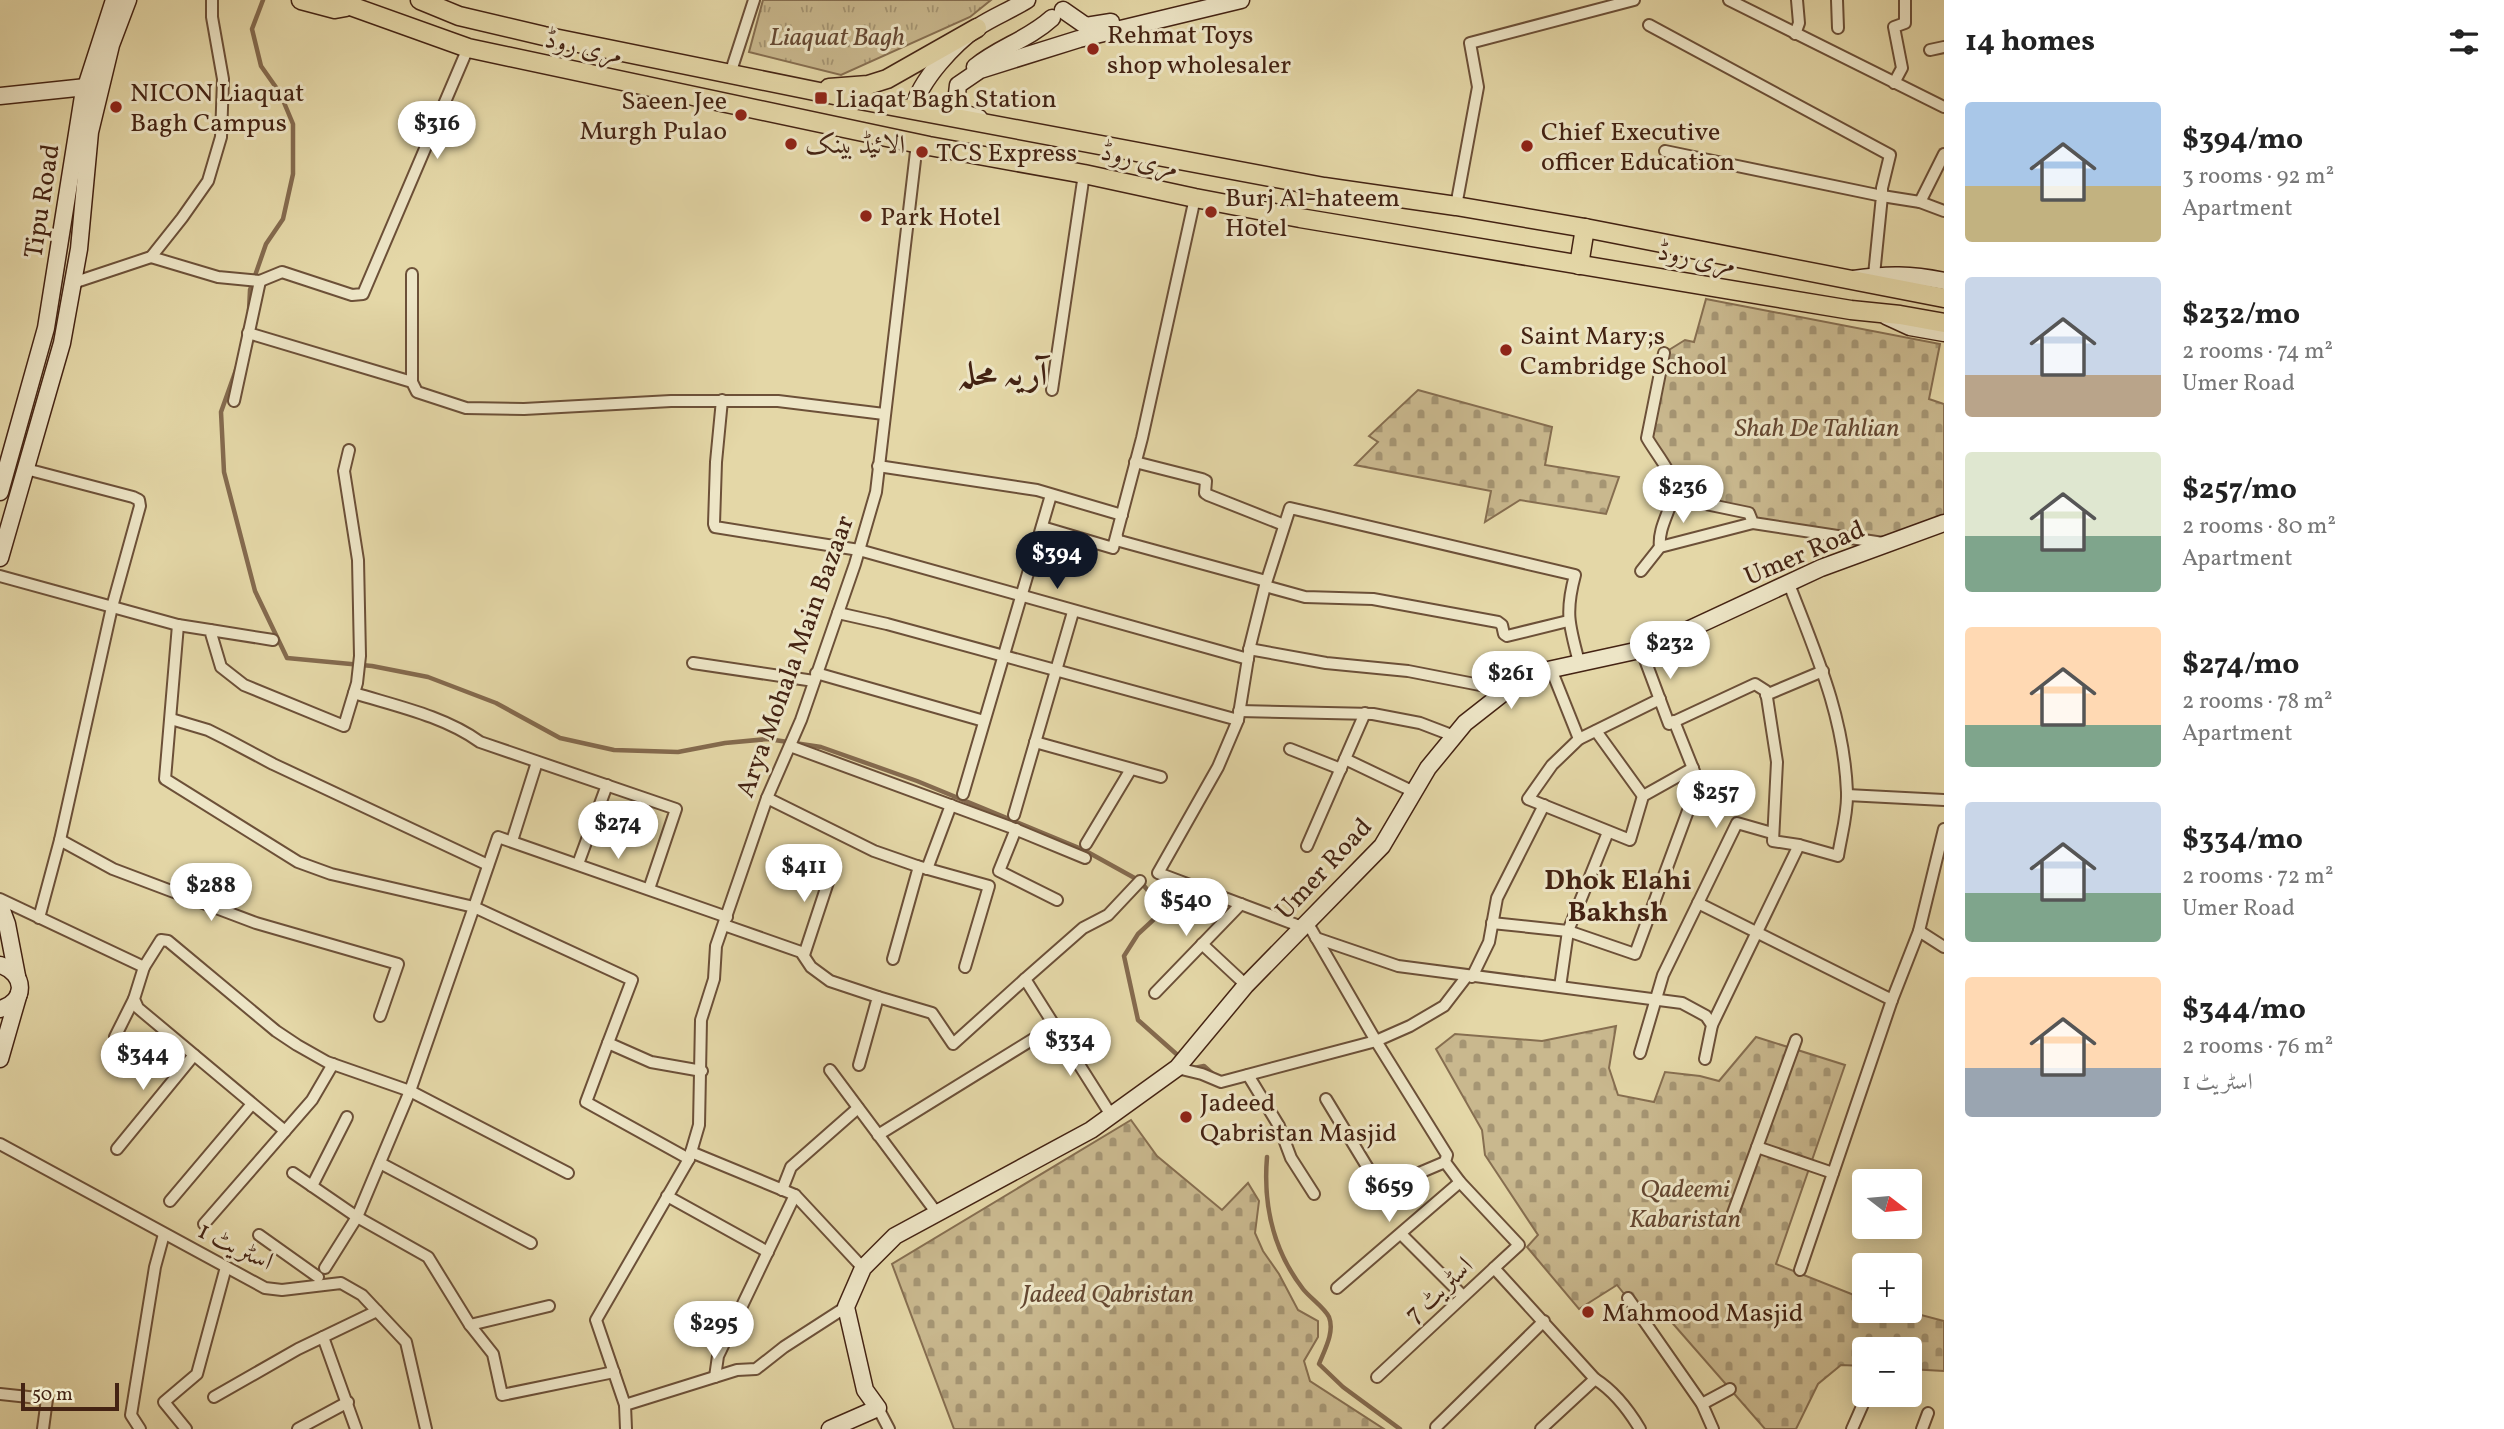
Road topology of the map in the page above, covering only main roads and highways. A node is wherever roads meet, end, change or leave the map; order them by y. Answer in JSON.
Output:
{"nodes":[{"id":1,"x":419,"y":0,"type":"edge"},
{"id":2,"x":304,"y":1,"type":"edge"},
{"id":3,"x":343,"y":3,"type":"edge"},
{"id":4,"x":977,"y":28,"type":"road end"},
{"id":5,"x":808,"y":90,"type":"junction"},
{"id":6,"x":1585,"y":228,"type":"junction"},
{"id":7,"x":1579,"y":264,"type":"junction"},
{"id":8,"x":1944,"y":298,"type":"edge"},
{"id":9,"x":1944,"y":323,"type":"edge"}],
"edges":[{"from":1,"to":5,"type":"main road","name":"مری روڈ"},
{"from":2,"to":3,"type":"main road","name":"مری روڈ"},
{"from":3,"to":7,"type":"main road","name":"مری روڈ"},
{"from":4,"to":5,"type":"main road"},
{"from":5,"to":6,"type":"main road","name":"مری روڈ"},
{"from":6,"to":7,"type":"main road"},
{"from":6,"to":8,"type":"main road","name":"مری روڈ"},
{"from":7,"to":9,"type":"main road","name":"مری روڈ"}]}
